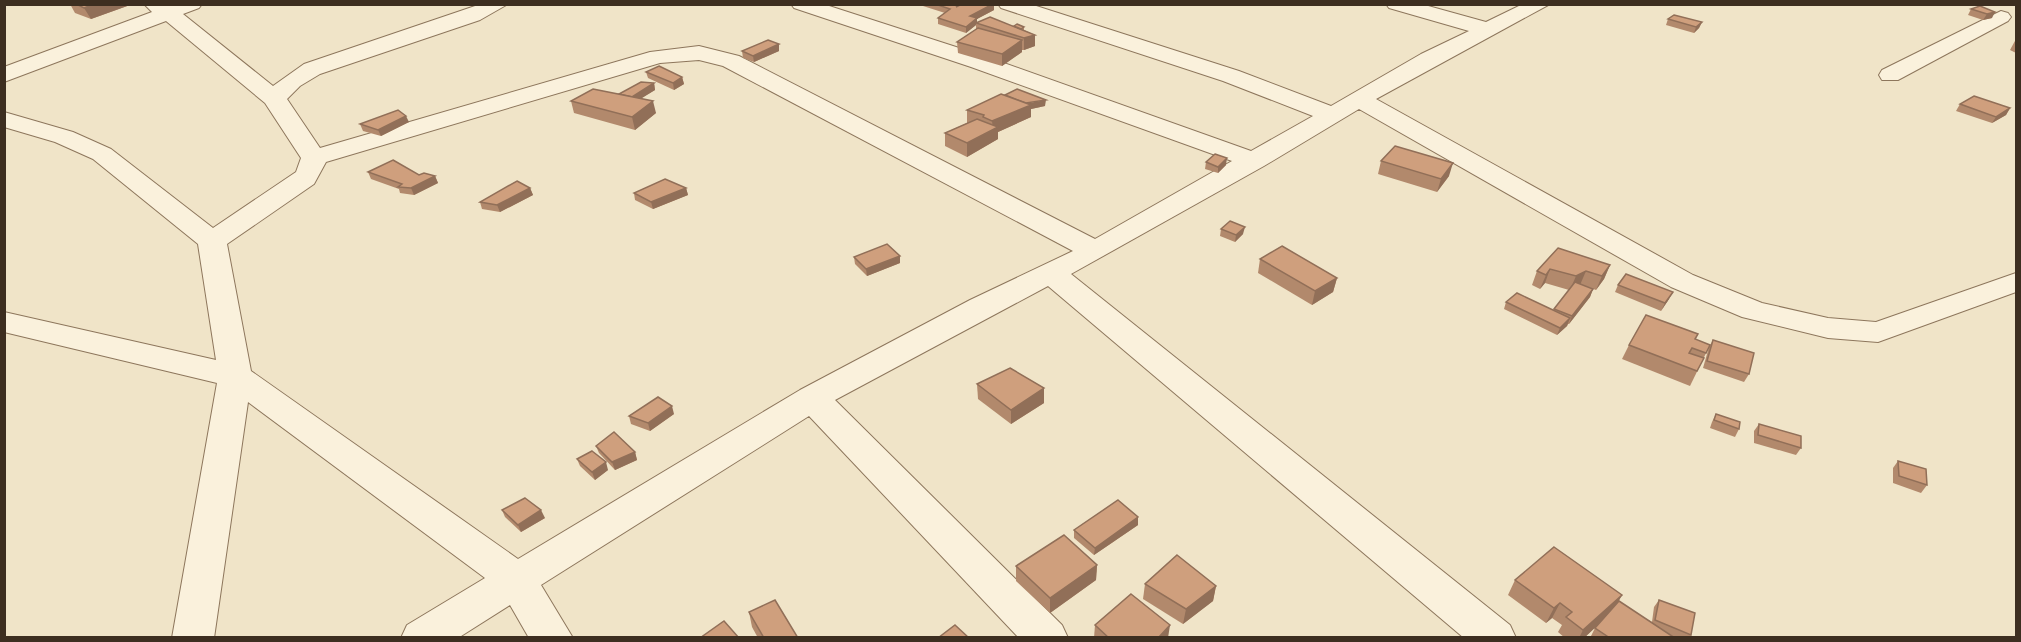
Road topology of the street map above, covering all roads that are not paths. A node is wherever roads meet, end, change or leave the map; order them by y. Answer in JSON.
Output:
{"nodes":[{"id":1,"x":192,"y":4,"type":"edge"},
{"id":2,"x":498,"y":4,"type":"edge"},
{"id":3,"x":801,"y":4,"type":"edge"},
{"id":4,"x":1008,"y":4,"type":"edge"},
{"id":5,"x":1396,"y":4,"type":"edge"},
{"id":6,"x":1540,"y":4,"type":"edge"},
{"id":7,"x":160,"y":9,"type":"edge"},
{"id":8,"x":1980,"y":9,"type":"edge"},
{"id":9,"x":2009,"y":20,"type":"edge"},
{"id":10,"x":1486,"y":29,"type":"junction"},
{"id":11,"x":4,"y":75,"type":"edge"},
{"id":12,"x":1890,"y":75,"type":"dead end"},
{"id":13,"x":274,"y":98,"type":"junction"},
{"id":14,"x":1358,"y":99,"type":"junction"},
{"id":15,"x":1331,"y":114,"type":"junction"},
{"id":16,"x":4,"y":119,"type":"edge"},
{"id":17,"x":314,"y":158,"type":"junction"},
{"id":18,"x":1255,"y":161,"type":"junction"},
{"id":19,"x":212,"y":241,"type":"junction"},
{"id":20,"x":1095,"y":251,"type":"junction"},
{"id":21,"x":1052,"y":273,"type":"junction"},
{"id":22,"x":2016,"y":282,"type":"edge"},
{"id":23,"x":4,"y":322,"type":"edge"},
{"id":24,"x":235,"y":376,"type":"junction"},
{"id":25,"x":812,"y":398,"type":"junction"},
{"id":26,"x":515,"y":578,"type":"junction"},
{"id":27,"x":193,"y":638,"type":"edge"},
{"id":28,"x":422,"y":638,"type":"edge"},
{"id":29,"x":552,"y":638,"type":"edge"},
{"id":30,"x":1047,"y":638,"type":"edge"},
{"id":31,"x":1495,"y":638,"type":"edge"}],
"edges":[{"from":1,"to":7,"type":"street"},
{"from":2,"to":13,"type":"street"},
{"from":3,"to":18,"type":"street"},
{"from":4,"to":15,"type":"street"},
{"from":5,"to":10,"type":"street"},
{"from":6,"to":10,"type":"street"},
{"from":7,"to":11,"type":"street"},
{"from":7,"to":13,"type":"street"},
{"from":8,"to":9,"type":"street"},
{"from":9,"to":12,"type":"street"},
{"from":10,"to":14,"type":"street"},
{"from":13,"to":17,"type":"street"},
{"from":14,"to":15,"type":"street"},
{"from":14,"to":22,"type":"street"},
{"from":15,"to":18,"type":"street"},
{"from":16,"to":19,"type":"street"},
{"from":17,"to":19,"type":"street"},
{"from":17,"to":20,"type":"street"},
{"from":18,"to":20,"type":"street"},
{"from":19,"to":24,"type":"street"},
{"from":20,"to":21,"type":"street"},
{"from":21,"to":25,"type":"street"},
{"from":21,"to":31,"type":"street"},
{"from":23,"to":24,"type":"street"},
{"from":24,"to":26,"type":"street"},
{"from":24,"to":27,"type":"street"},
{"from":25,"to":26,"type":"street"},
{"from":25,"to":30,"type":"street"},
{"from":26,"to":28,"type":"street"},
{"from":26,"to":29,"type":"street"}]}
